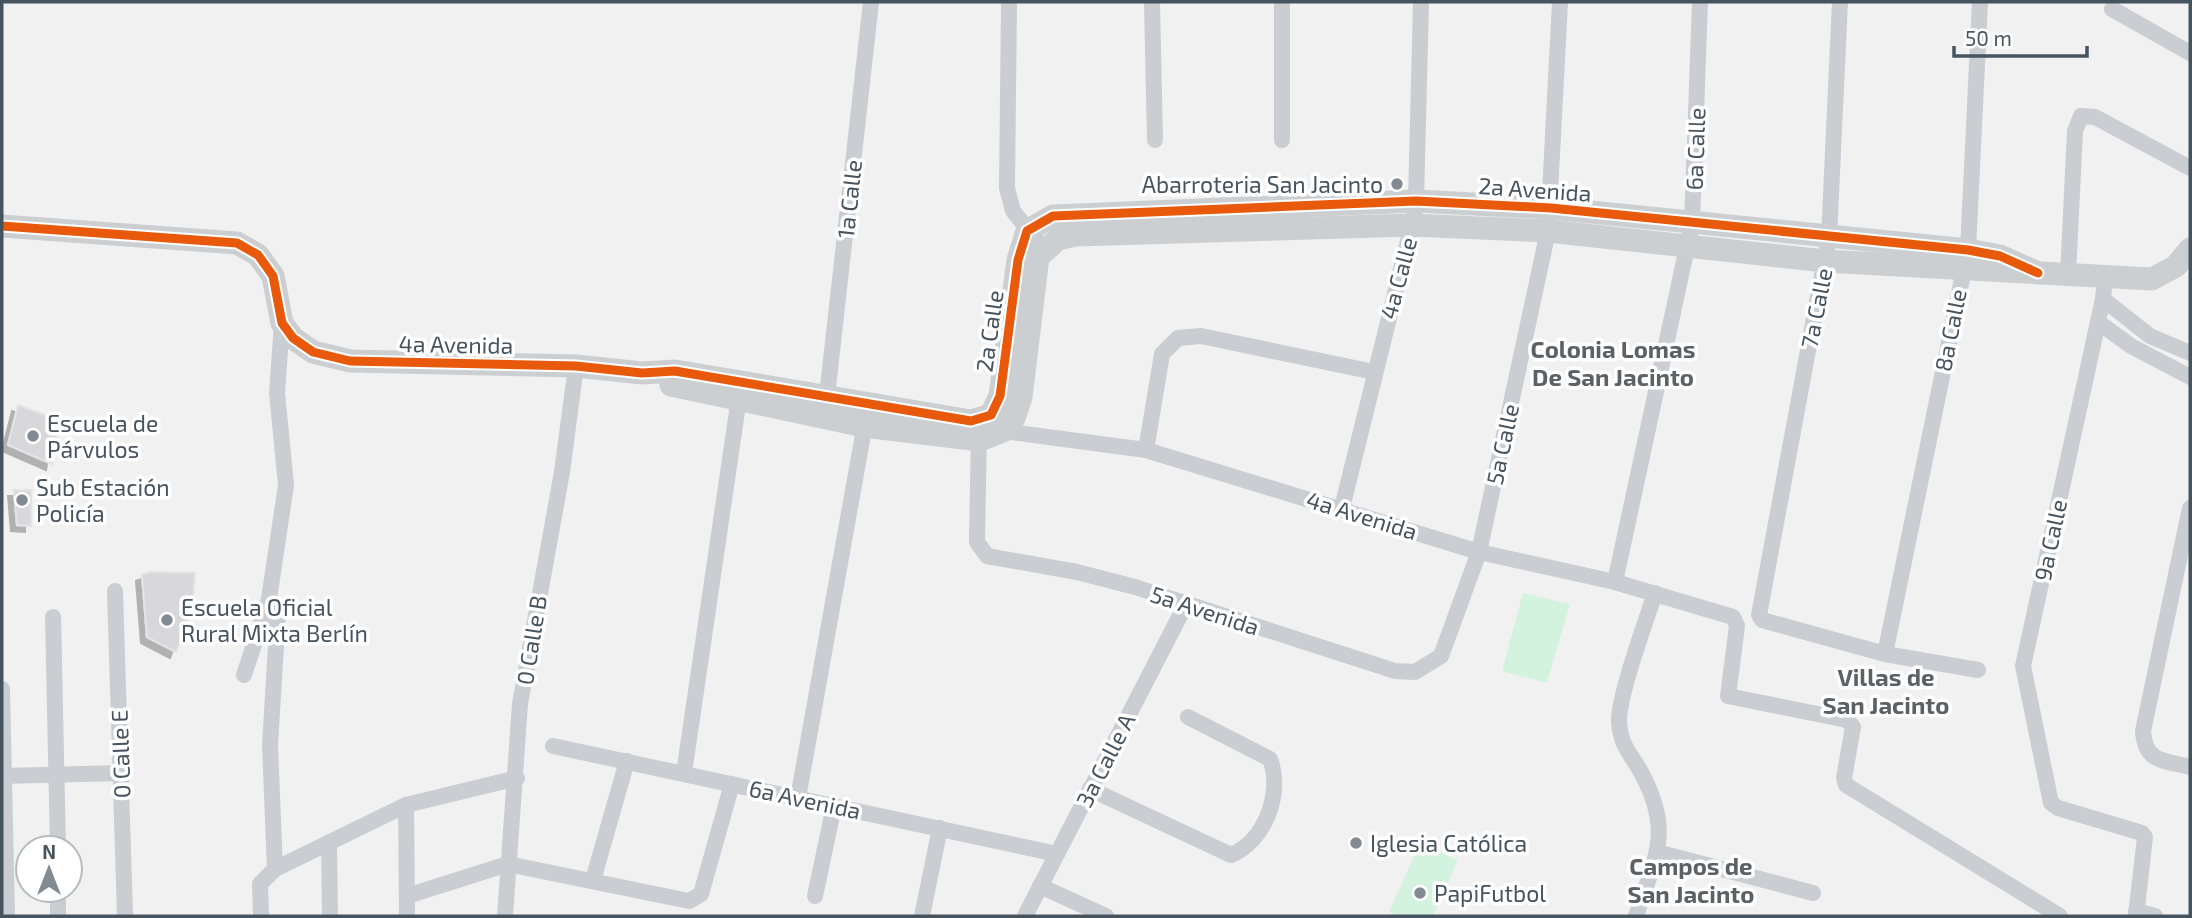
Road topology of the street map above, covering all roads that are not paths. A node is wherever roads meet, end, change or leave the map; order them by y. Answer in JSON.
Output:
{"nodes":[{"id":1,"x":871,"y":2,"type":"edge"},
{"id":2,"x":1009,"y":2,"type":"edge"},
{"id":3,"x":1152,"y":2,"type":"edge"},
{"id":4,"x":1282,"y":2,"type":"edge"},
{"id":5,"x":1421,"y":2,"type":"edge"},
{"id":6,"x":1560,"y":2,"type":"edge"},
{"id":7,"x":1700,"y":2,"type":"edge"},
{"id":8,"x":1840,"y":2,"type":"edge"},
{"id":9,"x":1980,"y":2,"type":"edge"},
{"id":10,"x":2112,"y":9,"type":"dead end"},
{"id":11,"x":2190,"y":53,"type":"edge"},
{"id":12,"x":1155,"y":140,"type":"dead end"},
{"id":13,"x":1282,"y":140,"type":"dead end"},
{"id":14,"x":2190,"y":168,"type":"edge"},
{"id":15,"x":1416,"y":201,"type":"junction"},
{"id":16,"x":1551,"y":208,"type":"junction"},
{"id":17,"x":1692,"y":224,"type":"junction"},
{"id":18,"x":1412,"y":225,"type":"junction"},
{"id":19,"x":2,"y":226,"type":"edge"},
{"id":20,"x":1027,"y":231,"type":"junction"},
{"id":21,"x":1548,"y":231,"type":"junction"},
{"id":22,"x":1829,"y":237,"type":"junction"},
{"id":23,"x":1689,"y":247,"type":"junction"},
{"id":24,"x":1044,"y":249,"type":"junction"},
{"id":25,"x":2190,"y":249,"type":"edge"},
{"id":26,"x":1965,"y":260,"type":"junction"},
{"id":27,"x":1825,"y":261,"type":"junction"},
{"id":28,"x":2068,"y":275,"type":"junction"},
{"id":29,"x":2104,"y":288,"type":"junction"},
{"id":30,"x":2098,"y":321,"type":"junction"},
{"id":31,"x":282,"y":323,"type":"junction"},
{"id":32,"x":2190,"y":353,"type":"edge"},
{"id":33,"x":576,"y":366,"type":"junction"},
{"id":34,"x":1374,"y":372,"type":"junction"},
{"id":35,"x":2190,"y":377,"type":"edge"},
{"id":36,"x":740,"y":391,"type":"junction"},
{"id":37,"x":827,"y":396,"type":"junction"},
{"id":38,"x":866,"y":415,"type":"junction"},
{"id":39,"x":985,"y":426,"type":"junction"},
{"id":40,"x":1146,"y":450,"type":"junction"},
{"id":41,"x":1342,"y":508,"type":"junction"},
{"id":42,"x":2190,"y":508,"type":"edge"},
{"id":43,"x":982,"y":551,"type":"joint"},
{"id":44,"x":1479,"y":552,"type":"junction"},
{"id":45,"x":1615,"y":582,"type":"junction"},
{"id":46,"x":115,"y":591,"type":"dead end"},
{"id":47,"x":1655,"y":593,"type":"junction"},
{"id":48,"x":269,"y":599,"type":"junction"},
{"id":49,"x":1185,"y":604,"type":"junction"},
{"id":50,"x":53,"y":617,"type":"dead end"},
{"id":51,"x":1885,"y":654,"type":"junction"},
{"id":52,"x":1427,"y":666,"type":"joint"},
{"id":53,"x":1978,"y":670,"type":"dead end"},
{"id":54,"x":244,"y":675,"type":"dead end"},
{"id":55,"x":2,"y":689,"type":"edge"},
{"id":56,"x":1188,"y":717,"type":"dead end"},
{"id":57,"x":553,"y":746,"type":"dead end"},
{"id":58,"x":627,"y":761,"type":"junction"},
{"id":59,"x":2190,"y":768,"type":"edge"},
{"id":60,"x":121,"y":773,"type":"junction"},
{"id":61,"x":684,"y":773,"type":"junction"},
{"id":62,"x":58,"y":775,"type":"junction"},
{"id":63,"x":3,"y":776,"type":"edge"},
{"id":64,"x":517,"y":778,"type":"junction"},
{"id":65,"x":732,"y":784,"type":"junction"},
{"id":66,"x":1090,"y":789,"type":"junction"},
{"id":67,"x":798,"y":798,"type":"junction"},
{"id":68,"x":406,"y":805,"type":"junction"},
{"id":69,"x":834,"y":806,"type":"junction"},
{"id":70,"x":940,"y":828,"type":"junction"},
{"id":71,"x":58,"y":834,"type":"edge"},
{"id":72,"x":329,"y":842,"type":"junction"},
{"id":73,"x":1657,"y":852,"type":"junction"},
{"id":74,"x":1057,"y":854,"type":"junction"},
{"id":75,"x":508,"y":864,"type":"junction"},
{"id":76,"x":269,"y":875,"type":"junction"},
{"id":77,"x":593,"y":880,"type":"junction"},
{"id":78,"x":1040,"y":886,"type":"junction"},
{"id":79,"x":1813,"y":893,"type":"dead end"},
{"id":80,"x":407,"y":896,"type":"junction"},
{"id":81,"x":815,"y":896,"type":"dead end"},
{"id":82,"x":2136,"y":914,"type":"edge"},
{"id":83,"x":7,"y":916,"type":"edge"},
{"id":84,"x":125,"y":916,"type":"edge"},
{"id":85,"x":261,"y":916,"type":"edge"},
{"id":86,"x":330,"y":916,"type":"edge"},
{"id":87,"x":407,"y":916,"type":"edge"},
{"id":88,"x":505,"y":916,"type":"edge"},
{"id":89,"x":922,"y":916,"type":"edge"},
{"id":90,"x":1025,"y":916,"type":"edge"},
{"id":91,"x":1106,"y":916,"type":"edge"},
{"id":92,"x":1636,"y":916,"type":"edge"},
{"id":93,"x":2060,"y":916,"type":"edge"},
{"id":94,"x":2155,"y":916,"type":"edge"}],
"edges":[{"from":1,"to":37,"type":"street","name":"1a Calle"},
{"from":2,"to":20,"type":"street"},
{"from":3,"to":12,"type":"street"},
{"from":4,"to":13,"type":"street"},
{"from":5,"to":15,"type":"street","name":"4a Calle"},
{"from":6,"to":16,"type":"street","name":"5a Calle"},
{"from":7,"to":17,"type":"street","name":"6a Calle"},
{"from":8,"to":22,"type":"street","name":"7a Calle"},
{"from":9,"to":26,"type":"street","name":"8a Calle"},
{"from":10,"to":11,"type":"street"},
{"from":14,"to":28,"type":"street"},
{"from":15,"to":16,"type":"street","name":"2a Avenida"},
{"from":15,"to":18,"type":"street","name":"4a Calle"},
{"from":15,"to":20,"type":"street","name":"2a Avenida"},
{"from":16,"to":17,"type":"street","name":"2a Avenida"},
{"from":16,"to":21,"type":"street","name":"5a Calle"},
{"from":17,"to":22,"type":"street","name":"2a Avenida"},
{"from":17,"to":23,"type":"street","name":"6a Calle"},
{"from":18,"to":21,"type":"street","name":"2a Avenida"},
{"from":18,"to":24,"type":"street","name":"2a Avenida"},
{"from":18,"to":34,"type":"street","name":"4a Calle"},
{"from":19,"to":31,"type":"street"},
{"from":20,"to":24,"type":"street"},
{"from":20,"to":39,"type":"street","name":"2a Calle"},
{"from":21,"to":23,"type":"street","name":"2a Avenida"},
{"from":21,"to":44,"type":"street","name":"5a Calle"},
{"from":22,"to":26,"type":"street","name":"2a Avenida"},
{"from":22,"to":27,"type":"street","name":"7a Calle"},
{"from":23,"to":27,"type":"street","name":"2a Avenida"},
{"from":23,"to":45,"type":"street","name":"6a Calle"},
{"from":24,"to":39,"type":"street","name":"2a Calle"},
{"from":25,"to":29,"type":"street","name":"2a Avenida"},
{"from":26,"to":27,"type":"street","name":"2a Avenida"},
{"from":26,"to":28,"type":"street","name":"2a Avenida"},
{"from":26,"to":51,"type":"street","name":"8a Calle"},
{"from":27,"to":51,"type":"street","name":"7a Calle"},
{"from":28,"to":29,"type":"street","name":"2a Avenida"},
{"from":29,"to":30,"type":"street","name":"9a Calle"},
{"from":29,"to":32,"type":"street"},
{"from":30,"to":35,"type":"street"},
{"from":30,"to":82,"type":"street","name":"9a Calle"},
{"from":31,"to":33,"type":"street","name":"4a Avenida"},
{"from":31,"to":48,"type":"street"},
{"from":33,"to":36,"type":"street","name":"4a Avenida"},
{"from":33,"to":64,"type":"street","name":"0 Calle B"},
{"from":34,"to":40,"type":"street"},
{"from":34,"to":41,"type":"street","name":"4a Calle"},
{"from":36,"to":37,"type":"street","name":"4a Avenida"},
{"from":36,"to":38,"type":"street","name":"4a Avenida"},
{"from":36,"to":61,"type":"street"},
{"from":37,"to":38,"type":"street","name":"4a Avenida"},
{"from":38,"to":39,"type":"street","name":"4a Avenida"},
{"from":38,"to":67,"type":"street"},
{"from":39,"to":40,"type":"street","name":"4a Avenida"},
{"from":39,"to":43,"type":"street","name":"2a Calle"},
{"from":40,"to":41,"type":"street","name":"4a Avenida"},
{"from":41,"to":44,"type":"street","name":"4a Avenida"},
{"from":42,"to":59,"type":"street"},
{"from":43,"to":49,"type":"street","name":"5a Avenida"},
{"from":44,"to":45,"type":"street","name":"4a Avenida"},
{"from":44,"to":52,"type":"street","name":"5a Calle"},
{"from":45,"to":47,"type":"street","name":"4a Avenida"},
{"from":46,"to":60,"type":"street","name":"0 Calle E"},
{"from":47,"to":73,"type":"street"},
{"from":47,"to":93,"type":"street","name":"4a Avenida"},
{"from":48,"to":54,"type":"street"},
{"from":48,"to":76,"type":"street"},
{"from":49,"to":52,"type":"street","name":"5a Avenida"},
{"from":49,"to":66,"type":"street","name":"3a Calle A"},
{"from":50,"to":62,"type":"street"},
{"from":51,"to":53,"type":"street"},
{"from":55,"to":63,"type":"street"},
{"from":56,"to":66,"type":"street"},
{"from":57,"to":58,"type":"street","name":"6a Avenida"},
{"from":58,"to":61,"type":"street","name":"6a Avenida"},
{"from":58,"to":77,"type":"street"},
{"from":60,"to":62,"type":"street"},
{"from":60,"to":84,"type":"street","name":"0 Calle E"},
{"from":61,"to":65,"type":"street","name":"6a Avenida"},
{"from":62,"to":63,"type":"street"},
{"from":62,"to":71,"type":"street"},
{"from":63,"to":83,"type":"street"},
{"from":64,"to":68,"type":"street"},
{"from":64,"to":75,"type":"street","name":"0 Calle B"},
{"from":65,"to":67,"type":"street","name":"6a Avenida"},
{"from":65,"to":77,"type":"street"},
{"from":66,"to":74,"type":"street","name":"3a Calle A"},
{"from":67,"to":69,"type":"street","name":"6a Avenida"},
{"from":68,"to":72,"type":"street"},
{"from":68,"to":80,"type":"street"},
{"from":69,"to":70,"type":"street","name":"6a Avenida"},
{"from":69,"to":81,"type":"street"},
{"from":70,"to":74,"type":"street","name":"6a Avenida"},
{"from":70,"to":89,"type":"street"},
{"from":72,"to":76,"type":"street"},
{"from":72,"to":86,"type":"street"},
{"from":73,"to":79,"type":"street"},
{"from":73,"to":92,"type":"street"},
{"from":74,"to":78,"type":"street","name":"3a Calle A"},
{"from":75,"to":77,"type":"street"},
{"from":75,"to":80,"type":"street"},
{"from":75,"to":88,"type":"street","name":"0 Calle B"},
{"from":76,"to":85,"type":"street"},
{"from":78,"to":90,"type":"street","name":"3a Calle A"},
{"from":78,"to":91,"type":"street"},
{"from":80,"to":87,"type":"street"},
{"from":82,"to":94,"type":"street"}]}
